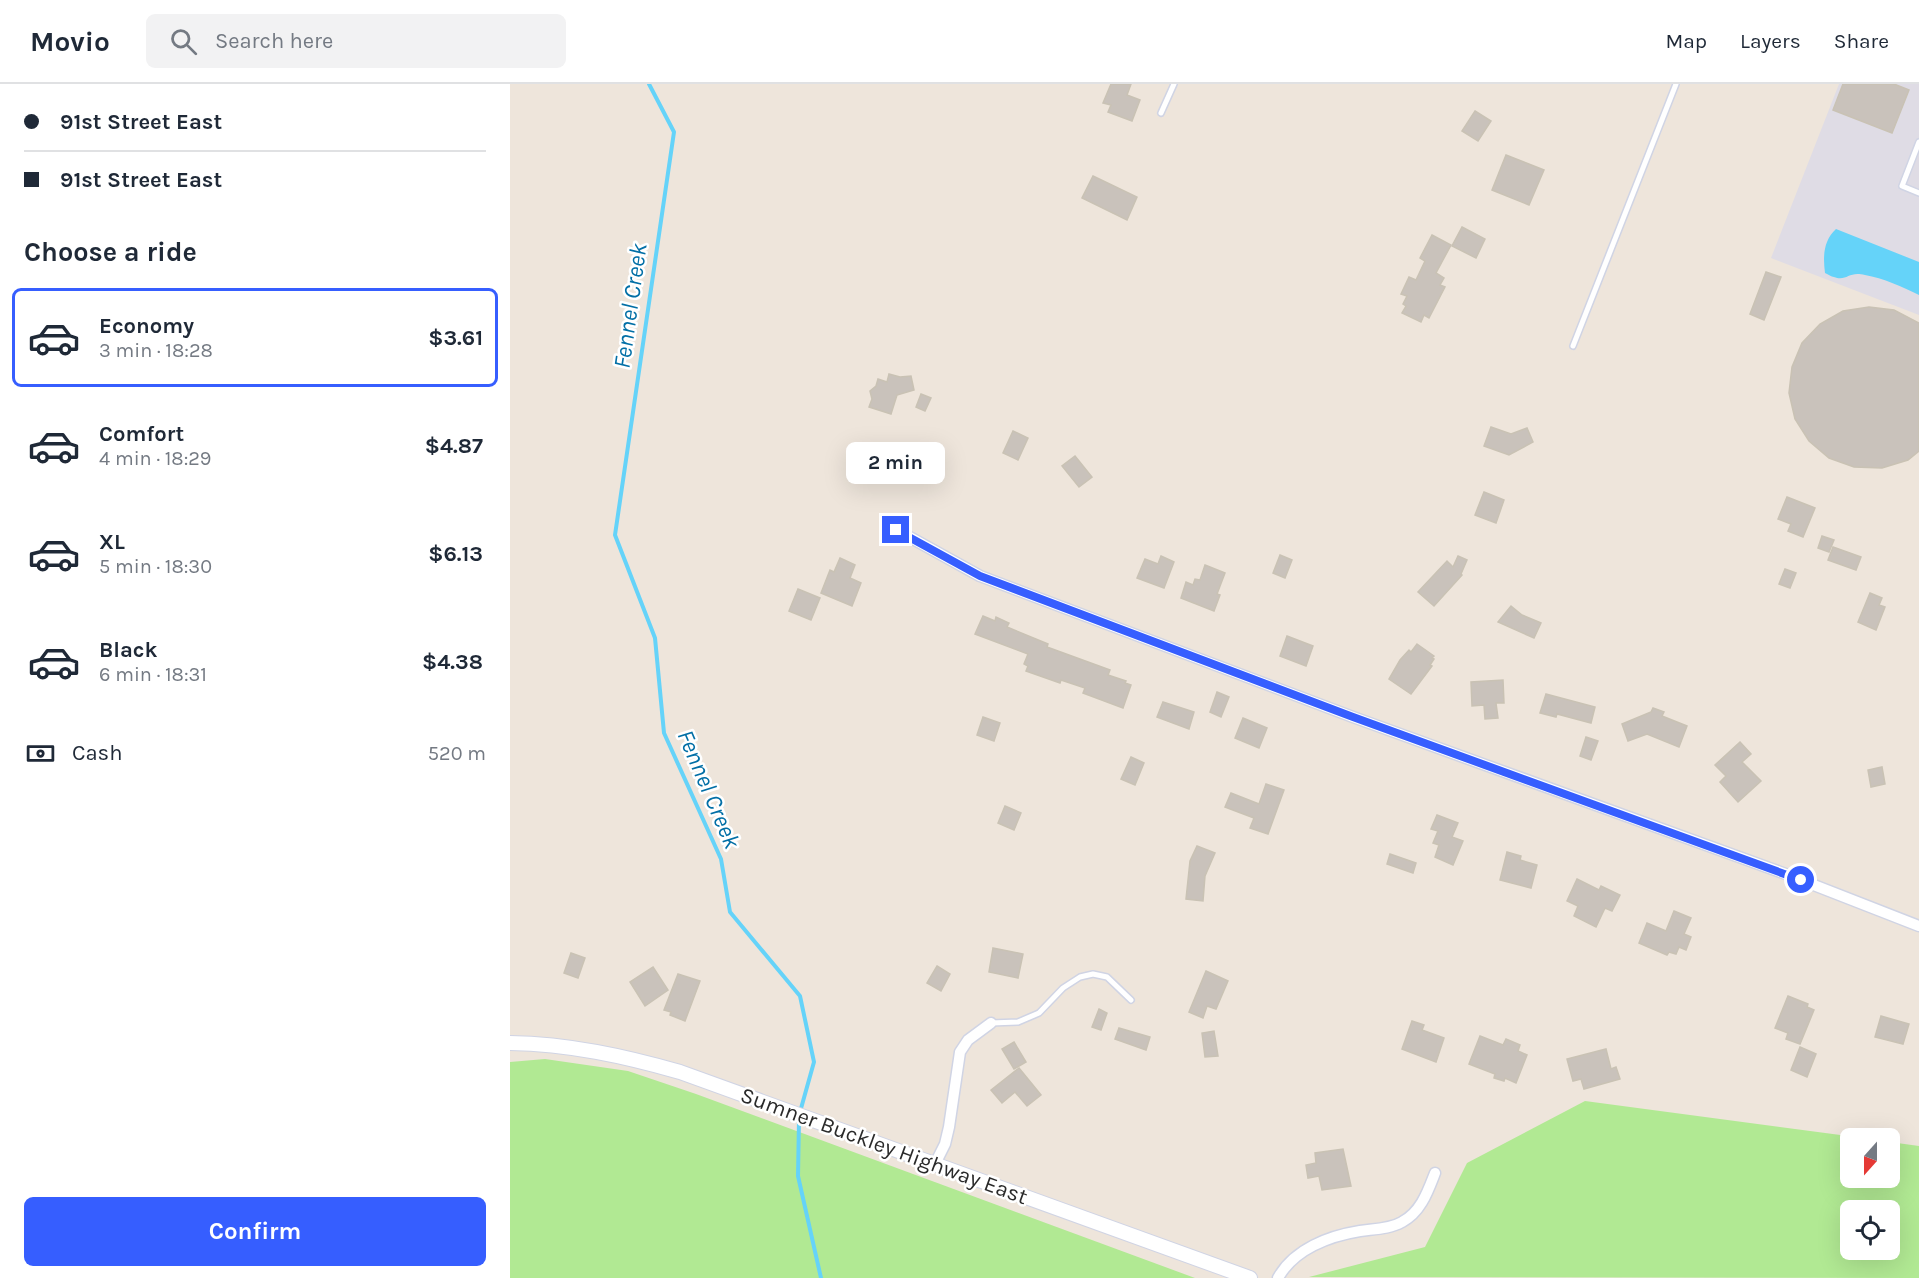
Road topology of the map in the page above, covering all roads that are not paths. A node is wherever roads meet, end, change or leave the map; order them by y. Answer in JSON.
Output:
{"nodes":[{"id":1,"x":1173,"y":84,"type":"edge"},
{"id":2,"x":1676,"y":84,"type":"edge"},
{"id":3,"x":1161,"y":113,"type":"dead end"},
{"id":4,"x":1919,"y":142,"type":"edge"},
{"id":5,"x":1919,"y":193,"type":"edge"},
{"id":6,"x":1573,"y":346,"type":"dead end"},
{"id":7,"x":896,"y":530,"type":"dead end"},
{"id":8,"x":1919,"y":926,"type":"edge"},
{"id":9,"x":1131,"y":1000,"type":"dead end"},
{"id":10,"x":991,"y":1023,"type":"joint"},
{"id":11,"x":510,"y":1043,"type":"edge"},
{"id":12,"x":935,"y":1164,"type":"junction"},
{"id":13,"x":1435,"y":1173,"type":"dead end"},
{"id":14,"x":1250,"y":1278,"type":"edge"},
{"id":15,"x":1278,"y":1278,"type":"edge"}],
"edges":[{"from":1,"to":3,"type":"lane"},
{"from":2,"to":6,"type":"lane"},
{"from":4,"to":5,"type":"lane"},
{"from":7,"to":8,"type":"street"},
{"from":9,"to":10,"type":"lane"},
{"from":10,"to":12,"type":"street"},
{"from":11,"to":12,"type":"street","name":"Sumner Buckley Highway East"},
{"from":12,"to":14,"type":"street","name":"Sumner Buckley Highway East"},
{"from":13,"to":15,"type":"street"}]}
